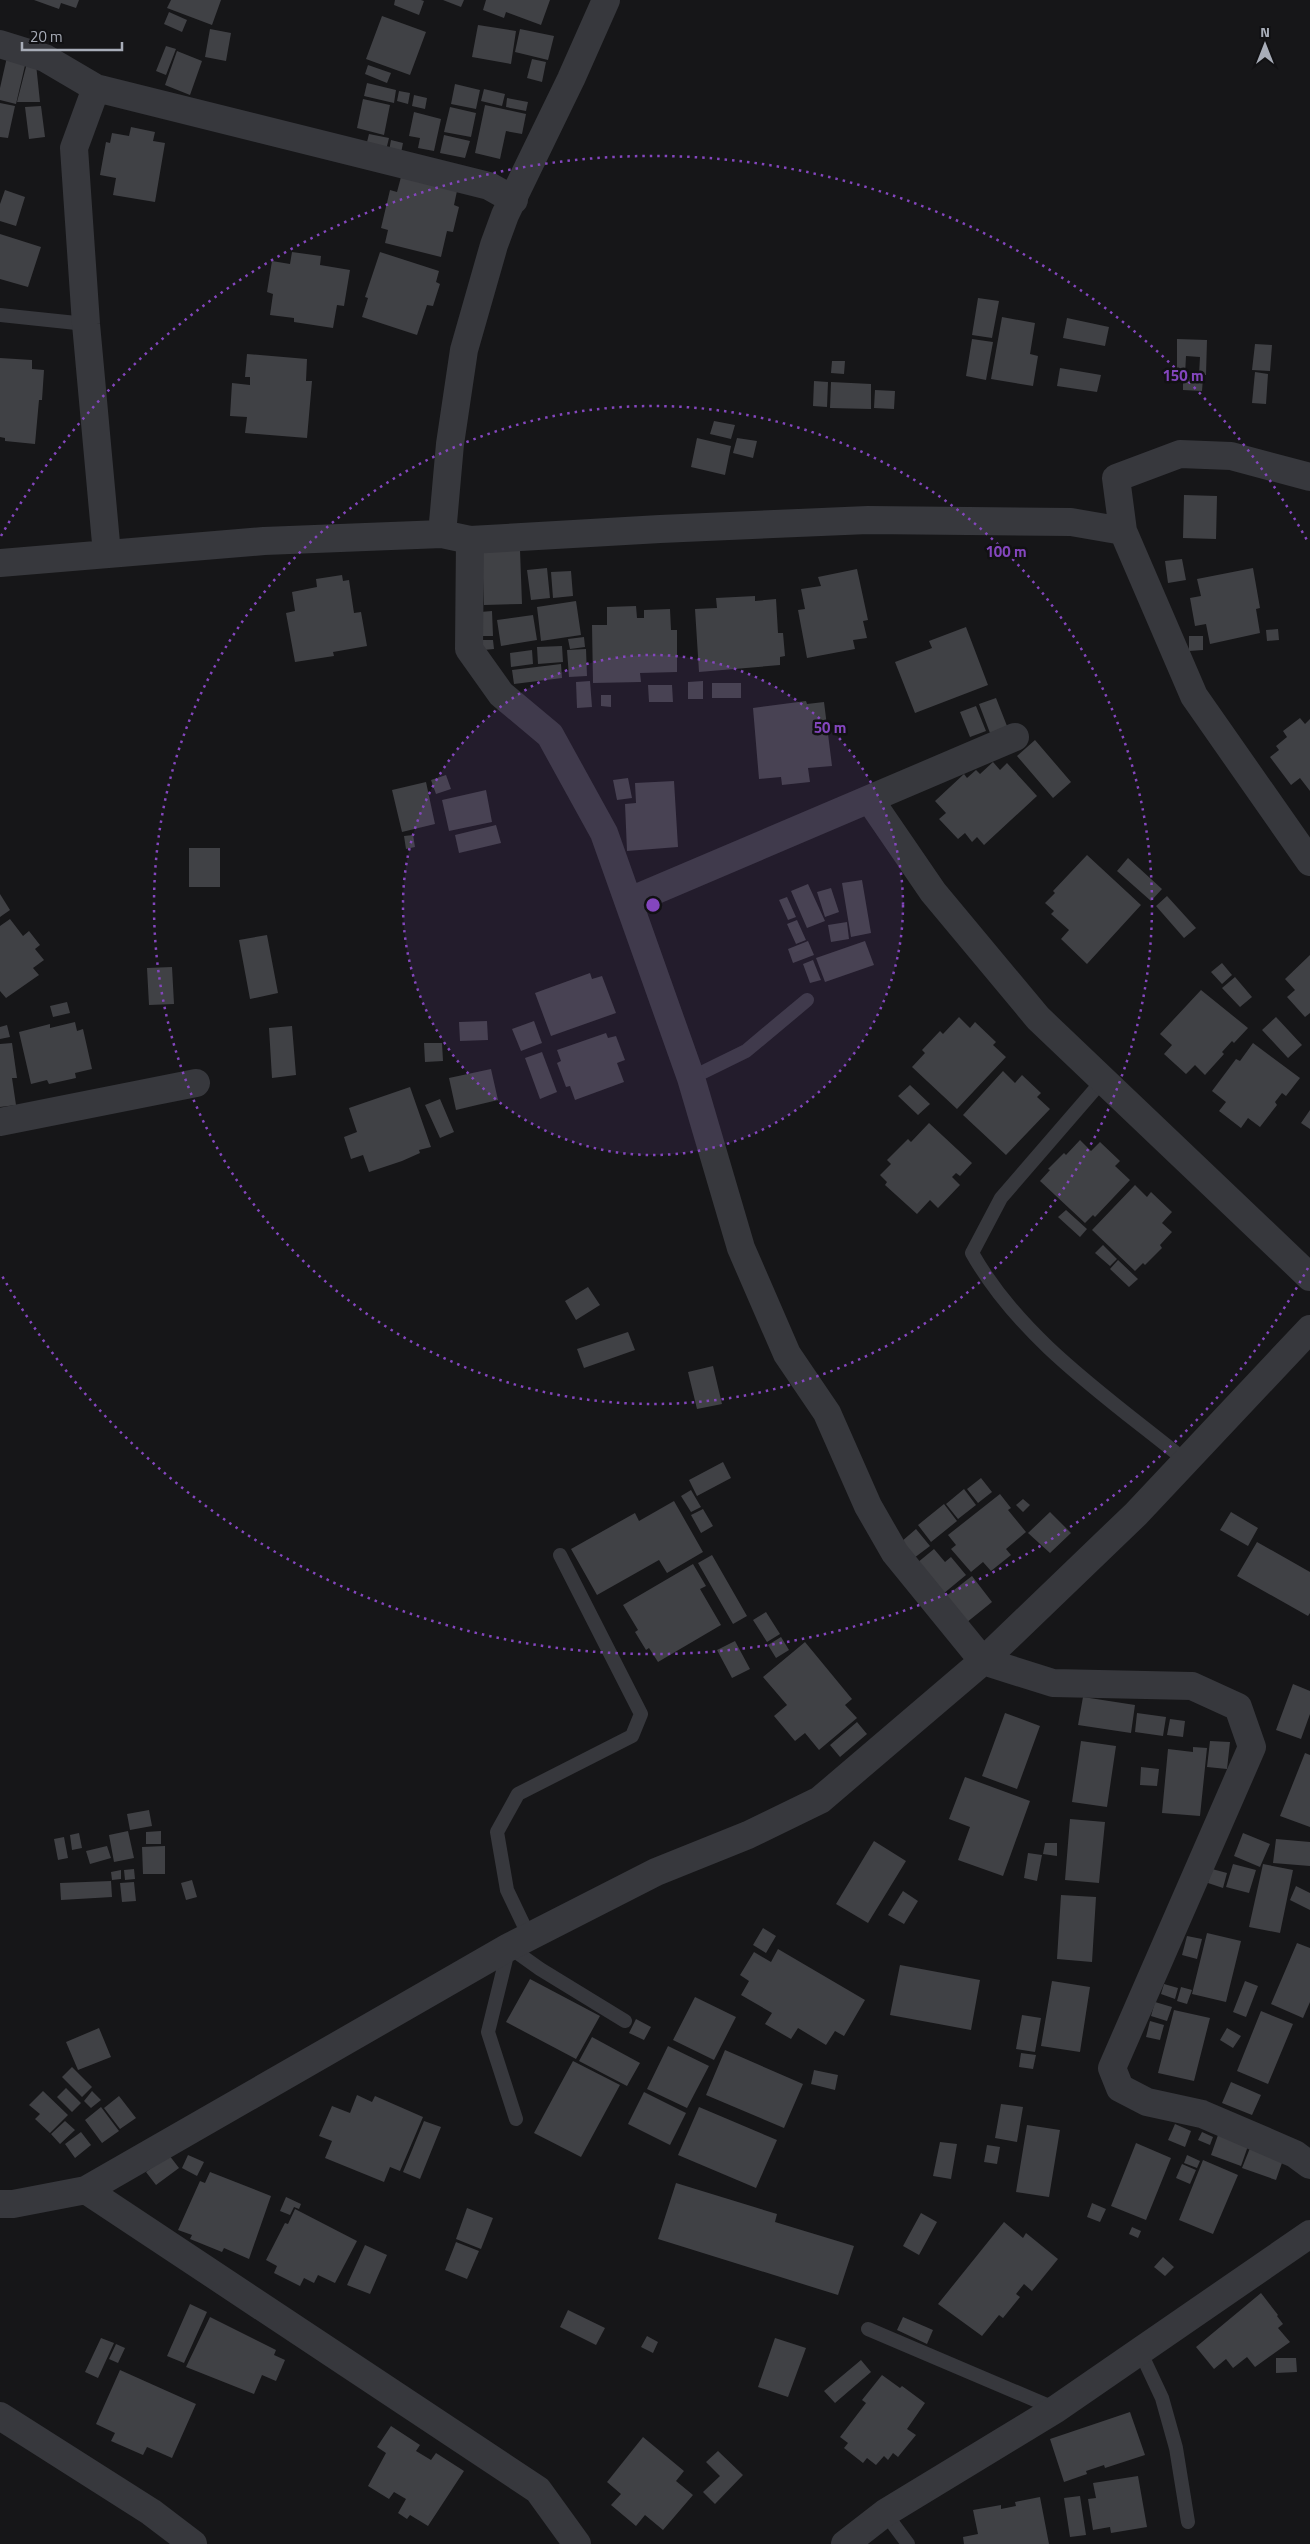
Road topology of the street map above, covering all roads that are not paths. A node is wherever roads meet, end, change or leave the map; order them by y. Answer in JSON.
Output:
{"nodes":[{"id":1,"x":606,"y":0,"type":"edge"},
{"id":2,"x":0,"y":44,"type":"edge"},
{"id":3,"x":96,"y":88,"type":"junction"},
{"id":4,"x":514,"y":200,"type":"junction"},
{"id":5,"x":0,"y":315,"type":"edge"},
{"id":6,"x":86,"y":324,"type":"junction"},
{"id":7,"x":1310,"y":477,"type":"edge"},
{"id":8,"x":1124,"y":531,"type":"junction"},
{"id":9,"x":442,"y":534,"type":"junction"},
{"id":10,"x":470,"y":540,"type":"junction"},
{"id":11,"x":107,"y":554,"type":"junction"},
{"id":12,"x":0,"y":563,"type":"edge"},
{"id":13,"x":1015,"y":738,"type":"dead end"},
{"id":14,"x":870,"y":800,"type":"junction"},
{"id":15,"x":1310,"y":862,"type":"edge"},
{"id":16,"x":630,"y":901,"type":"junction"},
{"id":17,"x":807,"y":1000,"type":"dead end"},
{"id":18,"x":691,"y":1078,"type":"junction"},
{"id":19,"x":1104,"y":1080,"type":"junction"},
{"id":20,"x":196,"y":1082,"type":"dead end"},
{"id":21,"x":0,"y":1122,"type":"edge"},
{"id":22,"x":1310,"y":1277,"type":"edge"},
{"id":23,"x":1310,"y":1329,"type":"edge"},
{"id":24,"x":1186,"y":1461,"type":"junction"},
{"id":25,"x":560,"y":1555,"type":"dead end"},
{"id":26,"x":983,"y":1661,"type":"junction"},
{"id":27,"x":519,"y":1941,"type":"junction"},
{"id":28,"x":625,"y":2021,"type":"dead end"},
{"id":29,"x":516,"y":2119,"type":"dead end"},
{"id":30,"x":1310,"y":2165,"type":"edge"},
{"id":31,"x":86,"y":2190,"type":"junction"},
{"id":32,"x":0,"y":2204,"type":"edge"},
{"id":33,"x":1310,"y":2234,"type":"edge"},
{"id":34,"x":868,"y":2329,"type":"dead end"},
{"id":35,"x":1140,"y":2351,"type":"junction"},
{"id":36,"x":1056,"y":2409,"type":"junction"},
{"id":37,"x":0,"y":2416,"type":"edge"},
{"id":38,"x":885,"y":2512,"type":"junction"},
{"id":39,"x":1188,"y":2522,"type":"dead end"},
{"id":40,"x":193,"y":2544,"type":"edge"},
{"id":41,"x":577,"y":2544,"type":"edge"},
{"id":42,"x":845,"y":2544,"type":"edge"},
{"id":43,"x":908,"y":2544,"type":"edge"}],
"edges":[{"from":1,"to":4,"type":"street"},
{"from":2,"to":3,"type":"street"},
{"from":3,"to":4,"type":"street"},
{"from":3,"to":6,"type":"street"},
{"from":4,"to":9,"type":"street"},
{"from":5,"to":6,"type":"lane"},
{"from":6,"to":11,"type":"street"},
{"from":7,"to":8,"type":"street"},
{"from":8,"to":10,"type":"street"},
{"from":8,"to":15,"type":"street"},
{"from":9,"to":10,"type":"street"},
{"from":9,"to":11,"type":"street"},
{"from":10,"to":16,"type":"street"},
{"from":11,"to":12,"type":"street"},
{"from":13,"to":14,"type":"street"},
{"from":14,"to":16,"type":"street"},
{"from":14,"to":19,"type":"street"},
{"from":16,"to":18,"type":"street"},
{"from":17,"to":18,"type":"lane"},
{"from":18,"to":26,"type":"street"},
{"from":19,"to":22,"type":"street"},
{"from":19,"to":24,"type":"lane"},
{"from":20,"to":21,"type":"street"},
{"from":23,"to":24,"type":"street"},
{"from":24,"to":26,"type":"street"},
{"from":25,"to":27,"type":"lane"},
{"from":26,"to":27,"type":"street"},
{"from":26,"to":30,"type":"street"},
{"from":27,"to":28,"type":"lane"},
{"from":27,"to":29,"type":"lane"},
{"from":27,"to":31,"type":"street"},
{"from":31,"to":32,"type":"street"},
{"from":31,"to":41,"type":"street"},
{"from":33,"to":35,"type":"street"},
{"from":34,"to":36,"type":"lane"},
{"from":35,"to":36,"type":"street"},
{"from":35,"to":39,"type":"lane"},
{"from":36,"to":38,"type":"street"},
{"from":37,"to":40,"type":"street"},
{"from":38,"to":42,"type":"street"},
{"from":38,"to":43,"type":"lane"}]}
